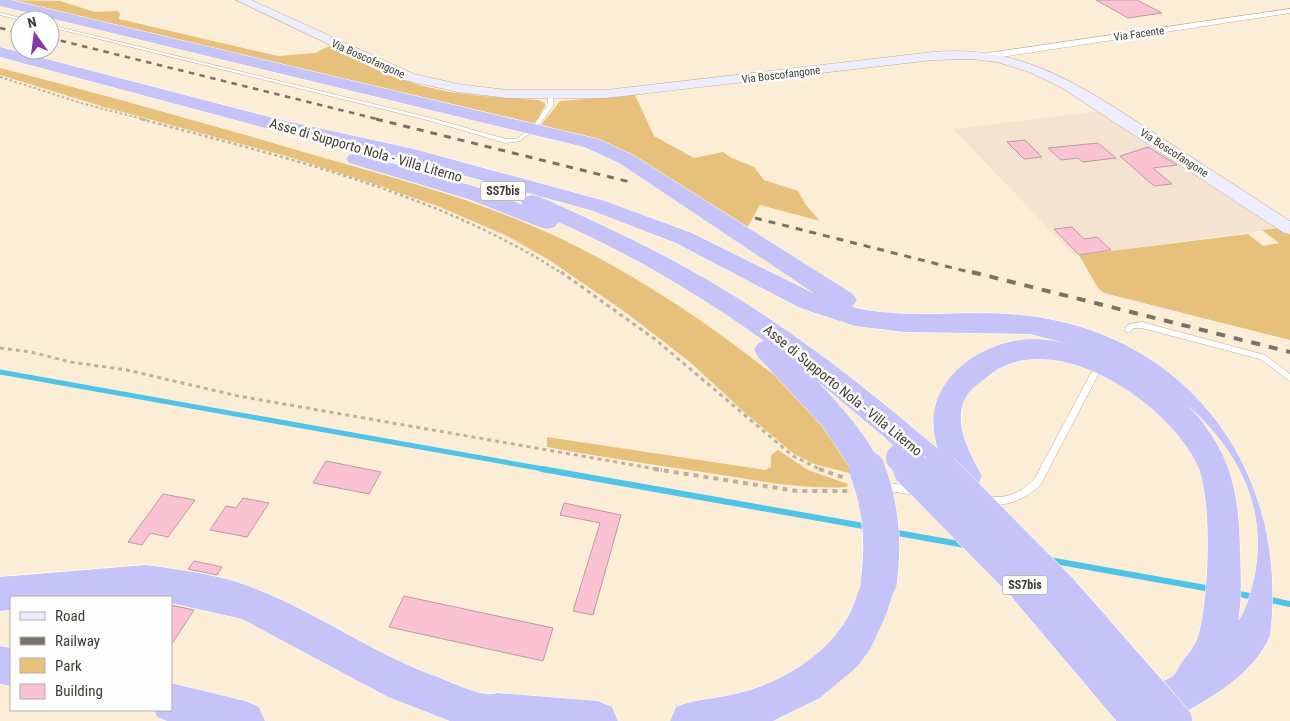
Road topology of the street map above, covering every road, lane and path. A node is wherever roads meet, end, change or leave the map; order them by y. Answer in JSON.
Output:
{"nodes":[{"id":1,"x":242,"y":0,"type":"edge"},
{"id":2,"x":0,"y":2,"type":"edge"},
{"id":3,"x":1290,"y":11,"type":"edge"},
{"id":4,"x":60,"y":28,"type":"edge"},
{"id":5,"x":0,"y":52,"type":"edge"},
{"id":6,"x":988,"y":56,"type":"junction"},
{"id":7,"x":0,"y":61,"type":"edge"},
{"id":8,"x":0,"y":77,"type":"edge"},
{"id":9,"x":551,"y":96,"type":"junction"},
{"id":10,"x":538,"y":123,"type":"dead end"},
{"id":11,"x":276,"y":125,"type":"junction"},
{"id":12,"x":527,"y":133,"type":"dead end"},
{"id":13,"x":1290,"y":229,"type":"edge"},
{"id":14,"x":931,"y":324,"type":"junction"},
{"id":15,"x":1128,"y":330,"type":"dead end"},
{"id":16,"x":0,"y":348,"type":"edge"},
{"id":17,"x":768,"y":350,"type":"junction"},
{"id":18,"x":1094,"y":375,"type":"dead end"},
{"id":19,"x":1290,"y":378,"type":"edge"},
{"id":20,"x":953,"y":473,"type":"junction"},
{"id":21,"x":864,"y":475,"type":"junction"},
{"id":22,"x":1283,"y":525,"type":"edge"},
{"id":23,"x":0,"y":594,"type":"edge"},
{"id":24,"x":172,"y":703,"type":"edge"},
{"id":25,"x":1174,"y":709,"type":"edge"},
{"id":26,"x":478,"y":712,"type":"junction"},
{"id":27,"x":245,"y":721,"type":"edge"},
{"id":28,"x":517,"y":721,"type":"edge"},
{"id":29,"x":598,"y":721,"type":"edge"},
{"id":30,"x":690,"y":721,"type":"edge"},
{"id":31,"x":1130,"y":721,"type":"edge"},
{"id":32,"x":1140,"y":721,"type":"edge"}],
"edges":[{"from":1,"to":9,"type":"street","name":"Via Boscofangone"},
{"from":2,"to":14,"type":"highway"},
{"from":3,"to":6,"type":"street","name":"Via Facente"},
{"from":4,"to":12,"type":"lane"},
{"from":5,"to":11,"type":"highway","name":"Asse di Supporto Nola - Villa Literno","number":"SS7bis"},
{"from":6,"to":9,"type":"street","name":"Via Boscofangone"},
{"from":6,"to":13,"type":"street","name":"Via Boscofangone"},
{"from":7,"to":17,"type":"highway","name":"Asse di Supporto Nola - Villa Literno","number":"SS7bis"},
{"from":8,"to":21,"type":"path"},
{"from":9,"to":10,"type":"lane"},
{"from":11,"to":14,"type":"highway"},
{"from":11,"to":20,"type":"highway","name":"Asse di Supporto Nola - Villa Literno","number":"SS7bis"},
{"from":14,"to":22,"type":"highway"},
{"from":15,"to":19,"type":"lane"},
{"from":16,"to":21,"type":"path"},
{"from":17,"to":21,"type":"highway"},
{"from":17,"to":32,"type":"highway","name":"Asse di Supporto Nola - Villa Literno","number":"SS7bis","bridge":true},
{"from":18,"to":21,"type":"lane"},
{"from":20,"to":25,"type":"highway","name":"Asse di Supporto Nola - Villa Literno","number":"SS7bis","bridge":true},
{"from":20,"to":25,"type":"highway"},
{"from":21,"to":30,"type":"highway","bridge":true},
{"from":22,"to":25,"type":"highway"},
{"from":23,"to":26,"type":"highway"},
{"from":24,"to":27,"type":"highway"},
{"from":25,"to":31,"type":"highway"},
{"from":26,"to":28,"type":"highway"},
{"from":26,"to":29,"type":"highway"}]}
